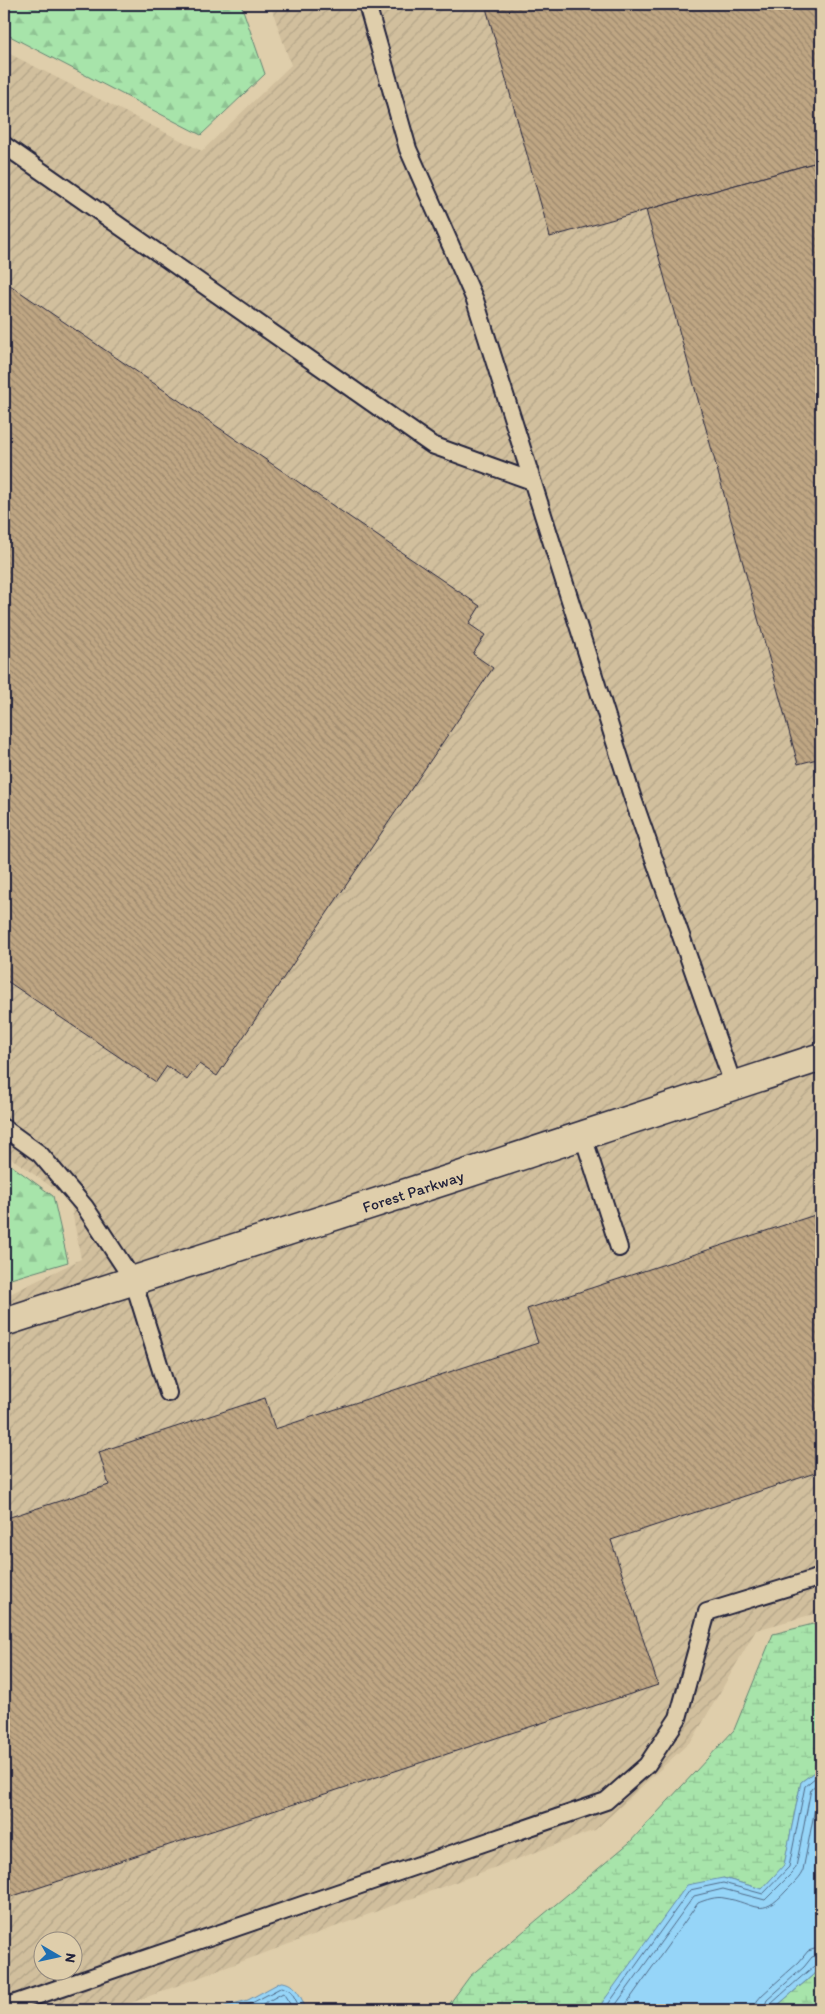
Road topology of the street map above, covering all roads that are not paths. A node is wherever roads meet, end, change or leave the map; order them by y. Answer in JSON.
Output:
{"nodes":[{"id":1,"x":367,"y":4,"type":"edge"},
{"id":2,"x":4,"y":144,"type":"edge"},
{"id":3,"x":532,"y":481,"type":"junction"},
{"id":4,"x":821,"y":1057,"type":"edge"},
{"id":5,"x":734,"y":1087,"type":"junction"},
{"id":6,"x":4,"y":1128,"type":"edge"},
{"id":7,"x":583,"y":1136,"type":"junction"},
{"id":8,"x":619,"y":1248,"type":"dead end"},
{"id":9,"x":133,"y":1280,"type":"junction"},
{"id":10,"x":4,"y":1322,"type":"edge"},
{"id":11,"x":168,"y":1393,"type":"dead end"},
{"id":12,"x":821,"y":1577,"type":"edge"},
{"id":13,"x":4,"y":2007,"type":"edge"}],
"edges":[{"from":1,"to":3,"type":"lane"},
{"from":2,"to":3,"type":"lane"},
{"from":3,"to":5,"type":"lane"},
{"from":4,"to":5,"type":"street","name":"Forest Parkway"},
{"from":5,"to":7,"type":"street","name":"Forest Parkway"},
{"from":6,"to":9,"type":"lane"},
{"from":7,"to":8,"type":"lane"},
{"from":7,"to":9,"type":"street","name":"Forest Parkway"},
{"from":9,"to":10,"type":"street","name":"Forest Parkway"},
{"from":9,"to":11,"type":"lane"},
{"from":12,"to":13,"type":"lane"}]}
